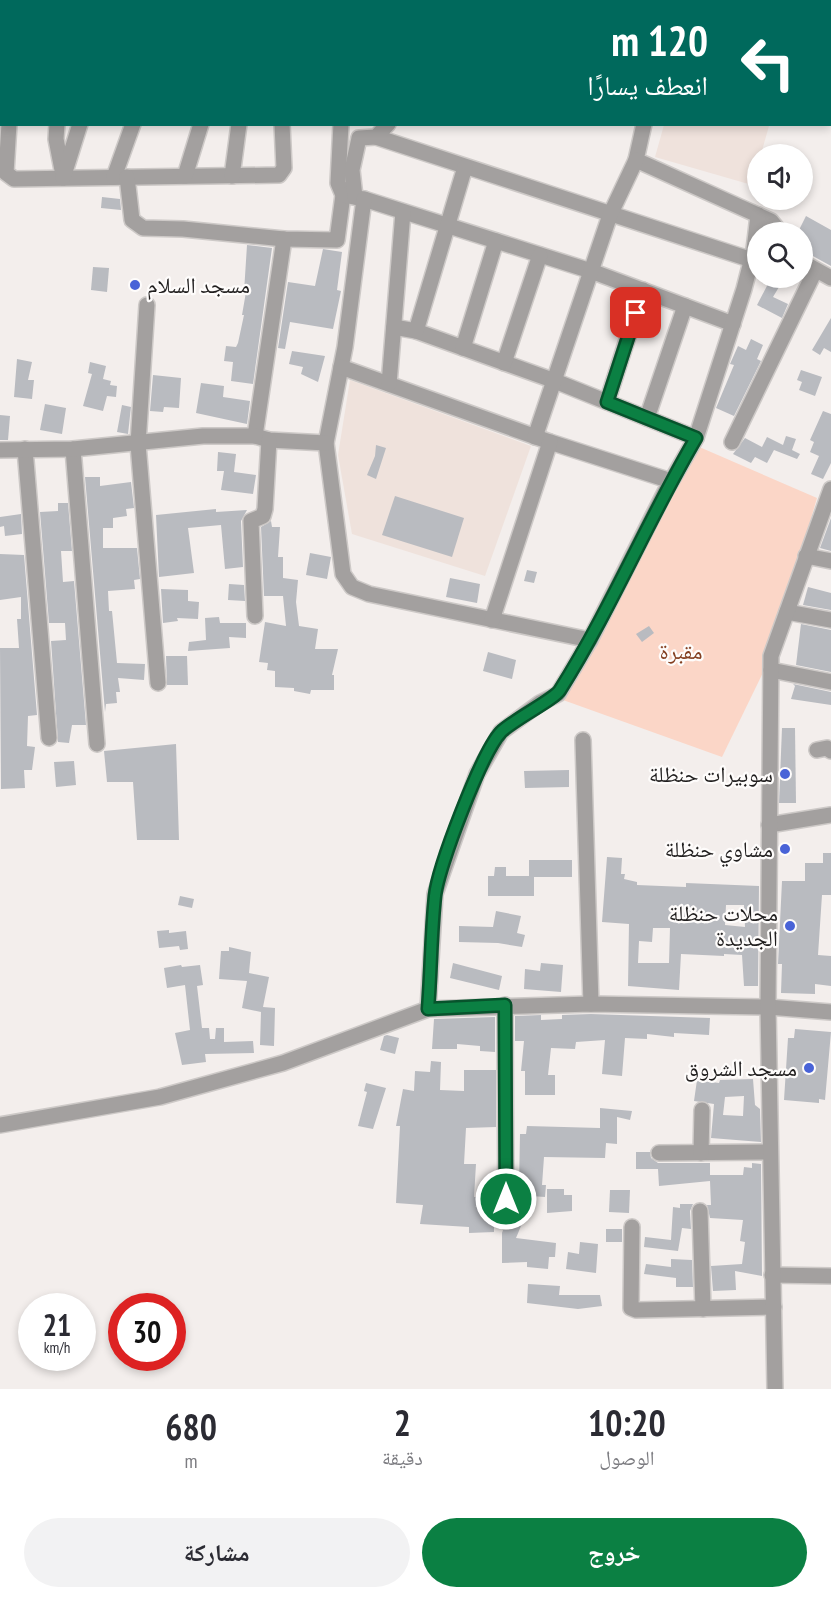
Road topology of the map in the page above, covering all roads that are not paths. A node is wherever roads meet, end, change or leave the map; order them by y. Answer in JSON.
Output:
{"nodes":[{"id":1,"x":9,"y":126,"type":"edge"},
{"id":2,"x":57,"y":126,"type":"edge"},
{"id":3,"x":79,"y":126,"type":"edge"},
{"id":4,"x":133,"y":126,"type":"edge"},
{"id":5,"x":200,"y":126,"type":"edge"},
{"id":6,"x":239,"y":126,"type":"edge"},
{"id":7,"x":282,"y":126,"type":"edge"},
{"id":8,"x":341,"y":126,"type":"edge"},
{"id":9,"x":350,"y":126,"type":"edge"},
{"id":10,"x":386,"y":126,"type":"edge"},
{"id":11,"x":644,"y":126,"type":"edge"},
{"id":12,"x":376,"y":137,"type":"junction"},
{"id":13,"x":358,"y":138,"type":"junction"},
{"id":14,"x":636,"y":160,"type":"junction"},
{"id":15,"x":465,"y":167,"type":"junction"},
{"id":16,"x":185,"y":176,"type":"junction"},
{"id":17,"x":232,"y":176,"type":"junction"},
{"id":18,"x":121,"y":177,"type":"junction"},
{"id":19,"x":63,"y":178,"type":"junction"},
{"id":20,"x":354,"y":197,"type":"junction"},
{"id":21,"x":403,"y":212,"type":"junction"},
{"id":22,"x":610,"y":215,"type":"junction"},
{"id":23,"x":758,"y":215,"type":"junction"},
{"id":24,"x":757,"y":222,"type":"edge"},
{"id":25,"x":772,"y":222,"type":"edge"},
{"id":26,"x":447,"y":226,"type":"junction"},
{"id":27,"x":284,"y":239,"type":"junction"},
{"id":28,"x":496,"y":241,"type":"junction"},
{"id":29,"x":540,"y":255,"type":"junction"},
{"id":30,"x":747,"y":258,"type":"edge"},
{"id":31,"x":813,"y":269,"type":"edge"},
{"id":32,"x":591,"y":271,"type":"junction"},
{"id":33,"x":747,"y":277,"type":"edge"},
{"id":34,"x":831,"y":278,"type":"edge"},
{"id":35,"x":800,"y":288,"type":"edge"},
{"id":36,"x":643,"y":290,"type":"junction"},
{"id":37,"x":147,"y":306,"type":"dead end"},
{"id":38,"x":685,"y":306,"type":"junction"},
{"id":39,"x":733,"y":324,"type":"junction"},
{"id":40,"x":394,"y":327,"type":"junction"},
{"id":41,"x":416,"y":331,"type":"junction"},
{"id":42,"x":463,"y":348,"type":"junction"},
{"id":43,"x":504,"y":363,"type":"junction"},
{"id":44,"x":341,"y":367,"type":"junction"},
{"id":45,"x":555,"y":381,"type":"junction"},
{"id":46,"x":389,"y":384,"type":"junction"},
{"id":47,"x":607,"y":402,"type":"junction"},
{"id":48,"x":647,"y":418,"type":"junction"},
{"id":49,"x":535,"y":436,"type":"junction"},
{"id":50,"x":262,"y":438,"type":"junction"},
{"id":51,"x":696,"y":438,"type":"junction"},
{"id":52,"x":550,"y":442,"type":"junction"},
{"id":53,"x":732,"y":442,"type":"dead end"},
{"id":54,"x":326,"y":443,"type":"junction"},
{"id":55,"x":138,"y":444,"type":"junction"},
{"id":56,"x":25,"y":449,"type":"junction"},
{"id":57,"x":73,"y":449,"type":"junction"},
{"id":58,"x":0,"y":450,"type":"edge"},
{"id":59,"x":671,"y":481,"type":"junction"},
{"id":60,"x":830,"y":494,"type":"edge"},
{"id":61,"x":806,"y":556,"type":"junction"},
{"id":62,"x":831,"y":561,"type":"edge"},
{"id":63,"x":787,"y":612,"type":"junction"},
{"id":64,"x":255,"y":616,"type":"dead end"},
{"id":65,"x":492,"y":620,"type":"junction"},
{"id":66,"x":831,"y":620,"type":"edge"},
{"id":67,"x":590,"y":640,"type":"junction"},
{"id":68,"x":771,"y":670,"type":"junction"},
{"id":69,"x":158,"y":682,"type":"dead end"},
{"id":70,"x":831,"y":682,"type":"edge"},
{"id":71,"x":49,"y":738,"type":"dead end"},
{"id":72,"x":583,"y":740,"type":"dead end"},
{"id":73,"x":97,"y":744,"type":"dead end"},
{"id":74,"x":831,"y":815,"type":"edge"},
{"id":75,"x":769,"y":825,"type":"junction"},
{"id":76,"x":591,"y":1004,"type":"junction"},
{"id":77,"x":505,"y":1005,"type":"junction"},
{"id":78,"x":768,"y":1007,"type":"junction"},
{"id":79,"x":428,"y":1009,"type":"junction"},
{"id":80,"x":831,"y":1012,"type":"edge"},
{"id":81,"x":702,"y":1110,"type":"dead end"},
{"id":82,"x":0,"y":1125,"type":"edge"},
{"id":83,"x":770,"y":1152,"type":"junction"},
{"id":84,"x":659,"y":1153,"type":"dead end"},
{"id":85,"x":701,"y":1153,"type":"junction"},
{"id":86,"x":700,"y":1211,"type":"dead end"},
{"id":87,"x":506,"y":1221,"type":"dead end"},
{"id":88,"x":632,"y":1227,"type":"dead end"},
{"id":89,"x":772,"y":1275,"type":"junction"},
{"id":90,"x":831,"y":1276,"type":"edge"},
{"id":91,"x":774,"y":1307,"type":"junction"},
{"id":92,"x":703,"y":1309,"type":"junction"},
{"id":93,"x":775,"y":1389,"type":"edge"}],
"edges":[{"from":1,"to":19,"type":"street"},
{"from":2,"to":19,"type":"street"},
{"from":3,"to":19,"type":"street"},
{"from":4,"to":18,"type":"street"},
{"from":5,"to":16,"type":"street"},
{"from":6,"to":17,"type":"street"},
{"from":7,"to":17,"type":"street"},
{"from":8,"to":20,"type":"street"},
{"from":9,"to":13,"type":"street"},
{"from":10,"to":12,"type":"street"},
{"from":11,"to":14,"type":"street"},
{"from":12,"to":13,"type":"street"},
{"from":12,"to":15,"type":"street"},
{"from":13,"to":20,"type":"street"},
{"from":14,"to":22,"type":"street"},
{"from":14,"to":23,"type":"street"},
{"from":15,"to":22,"type":"street"},
{"from":15,"to":26,"type":"street"},
{"from":16,"to":17,"type":"street"},
{"from":16,"to":18,"type":"street"},
{"from":18,"to":19,"type":"street"},
{"from":18,"to":27,"type":"street"},
{"from":20,"to":21,"type":"street"},
{"from":20,"to":27,"type":"street"},
{"from":20,"to":44,"type":"street"},
{"from":21,"to":26,"type":"street"},
{"from":21,"to":40,"type":"street"},
{"from":22,"to":30,"type":"street"},
{"from":22,"to":32,"type":"street"},
{"from":23,"to":24,"type":"street"},
{"from":23,"to":25,"type":"street"},
{"from":26,"to":28,"type":"street"},
{"from":26,"to":41,"type":"street"},
{"from":27,"to":50,"type":"street"},
{"from":28,"to":29,"type":"street"},
{"from":28,"to":42,"type":"street"},
{"from":29,"to":32,"type":"street"},
{"from":29,"to":43,"type":"street"},
{"from":31,"to":34,"type":"street"},
{"from":32,"to":36,"type":"street"},
{"from":32,"to":45,"type":"street"},
{"from":33,"to":39,"type":"street"},
{"from":35,"to":53,"type":"street"},
{"from":36,"to":38,"type":"street"},
{"from":36,"to":47,"type":"street"},
{"from":37,"to":55,"type":"street"},
{"from":38,"to":39,"type":"street"},
{"from":38,"to":48,"type":"street"},
{"from":39,"to":51,"type":"street"},
{"from":40,"to":41,"type":"street"},
{"from":40,"to":46,"type":"street"},
{"from":41,"to":42,"type":"street"},
{"from":42,"to":43,"type":"street"},
{"from":43,"to":45,"type":"street"},
{"from":44,"to":46,"type":"street"},
{"from":44,"to":54,"type":"street"},
{"from":45,"to":47,"type":"street"},
{"from":45,"to":49,"type":"street"},
{"from":46,"to":49,"type":"street"},
{"from":47,"to":48,"type":"street"},
{"from":48,"to":51,"type":"street"},
{"from":49,"to":52,"type":"street"},
{"from":50,"to":54,"type":"street"},
{"from":50,"to":55,"type":"street"},
{"from":50,"to":64,"type":"street"},
{"from":51,"to":59,"type":"street"},
{"from":52,"to":59,"type":"street"},
{"from":52,"to":65,"type":"street"},
{"from":54,"to":65,"type":"street"},
{"from":55,"to":57,"type":"street"},
{"from":55,"to":69,"type":"street"},
{"from":56,"to":57,"type":"street"},
{"from":56,"to":58,"type":"street"},
{"from":56,"to":71,"type":"street"},
{"from":57,"to":73,"type":"street"},
{"from":59,"to":67,"type":"street"},
{"from":60,"to":61,"type":"street"},
{"from":61,"to":62,"type":"street"},
{"from":61,"to":63,"type":"street"},
{"from":63,"to":66,"type":"street"},
{"from":63,"to":68,"type":"street"},
{"from":65,"to":67,"type":"street"},
{"from":67,"to":79,"type":"street"},
{"from":68,"to":70,"type":"street"},
{"from":68,"to":75,"type":"street"},
{"from":72,"to":76,"type":"street"},
{"from":74,"to":75,"type":"street"},
{"from":75,"to":78,"type":"street"},
{"from":76,"to":77,"type":"street"},
{"from":76,"to":78,"type":"street"},
{"from":77,"to":79,"type":"street"},
{"from":77,"to":87,"type":"street"},
{"from":78,"to":80,"type":"street"},
{"from":78,"to":83,"type":"street"},
{"from":79,"to":82,"type":"street"},
{"from":81,"to":85,"type":"street"},
{"from":83,"to":85,"type":"street"},
{"from":83,"to":89,"type":"street"},
{"from":84,"to":85,"type":"street"},
{"from":86,"to":92,"type":"street"},
{"from":88,"to":92,"type":"street"},
{"from":89,"to":90,"type":"street"},
{"from":89,"to":91,"type":"street"},
{"from":91,"to":92,"type":"street"},
{"from":91,"to":93,"type":"street"}]}
